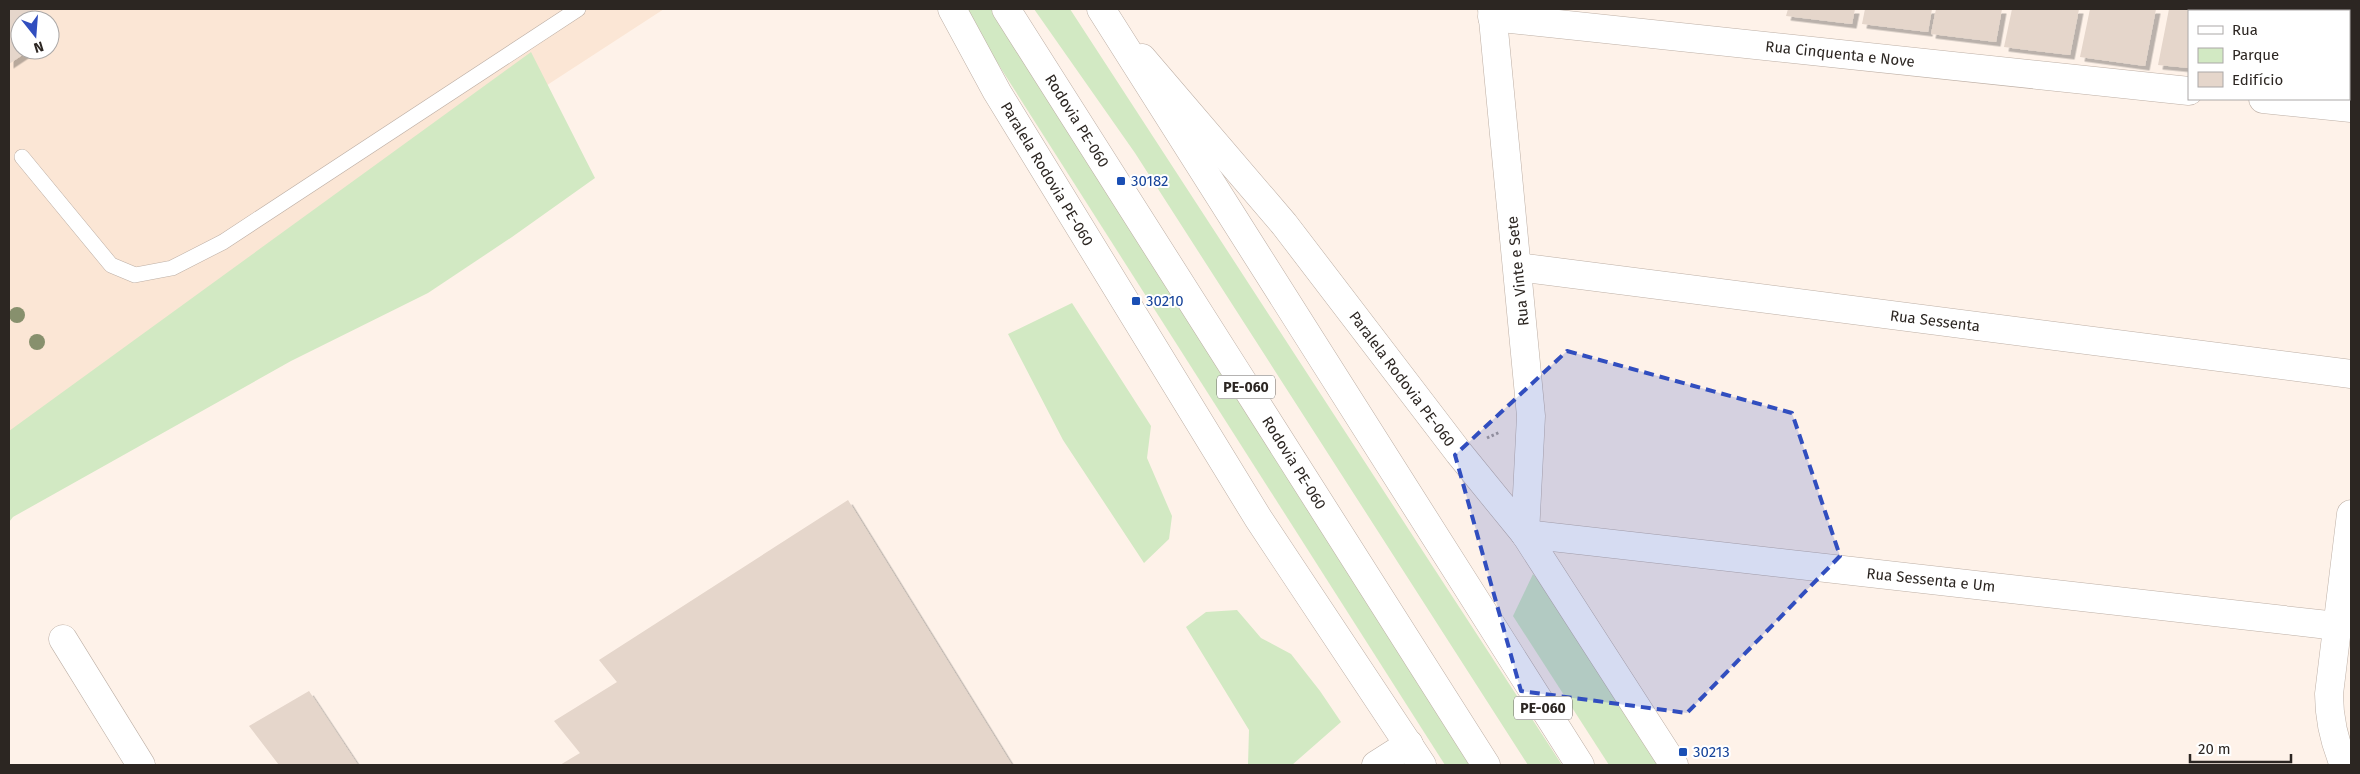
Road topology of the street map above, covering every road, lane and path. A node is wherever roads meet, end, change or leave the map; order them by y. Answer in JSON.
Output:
{"nodes":[{"id":1,"x":578,"y":9,"type":"edge"},
{"id":2,"x":952,"y":9,"type":"edge"},
{"id":3,"x":1006,"y":9,"type":"edge"},
{"id":4,"x":1102,"y":11,"type":"edge"},
{"id":5,"x":1492,"y":13,"type":"edge"},
{"id":6,"x":2188,"y":91,"type":"edge"},
{"id":7,"x":2273,"y":100,"type":"edge"},
{"id":8,"x":2351,"y":108,"type":"edge"},
{"id":9,"x":22,"y":157,"type":"dead end"},
{"id":10,"x":1518,"y":267,"type":"junction"},
{"id":11,"x":2351,"y":374,"type":"edge"},
{"id":12,"x":1531,"y":416,"type":"junction"},
{"id":13,"x":1459,"y":453,"type":"junction"},
{"id":14,"x":2351,"y":514,"type":"edge"},
{"id":15,"x":1525,"y":534,"type":"junction"},
{"id":16,"x":2337,"y":626,"type":"junction"},
{"id":17,"x":63,"y":639,"type":"dead end"},
{"id":18,"x":1415,"y":755,"type":"edge"},
{"id":19,"x":141,"y":765,"type":"edge"},
{"id":20,"x":1376,"y":765,"type":"edge"},
{"id":21,"x":1486,"y":765,"type":"edge"},
{"id":22,"x":1580,"y":765,"type":"edge"},
{"id":23,"x":1674,"y":765,"type":"edge"},
{"id":24,"x":2344,"y":765,"type":"edge"}],
"edges":[{"from":1,"to":9,"type":"lane"},
{"from":2,"to":18,"type":"main road","name":"Paralela Rodovia PE-060"},
{"from":3,"to":21,"type":"main road","name":"Rodovia PE-060","number":"PE-060"},
{"from":4,"to":13,"type":"main road","name":"Paralela Rodovia PE-060","number":"PE-060"},
{"from":4,"to":22,"type":"main road","number":"PE-060"},
{"from":5,"to":6,"type":"main road","name":"Rua Cinquenta e Nove"},
{"from":5,"to":10,"type":"main road","name":"Rua Vinte e Sete"},
{"from":7,"to":8,"type":"main road"},
{"from":10,"to":11,"type":"main road","name":"Rua Sessenta"},
{"from":10,"to":12,"type":"main road","name":"Rua Vinte e Sete"},
{"from":12,"to":13,"type":"path"},
{"from":12,"to":15,"type":"main road","name":"Rua Vinte e Sete"},
{"from":13,"to":15,"type":"main road","name":"Paralela Rodovia PE-060","number":"PE-060"},
{"from":14,"to":16,"type":"main road"},
{"from":15,"to":16,"type":"main road","name":"Rua Sessenta e Um"},
{"from":15,"to":23,"type":"main road","name":"Paralela Rodovia PE-060","number":"PE-060"},
{"from":16,"to":24,"type":"main road"},
{"from":17,"to":19,"type":"main road"},
{"from":18,"to":20,"type":"main road"}]}
